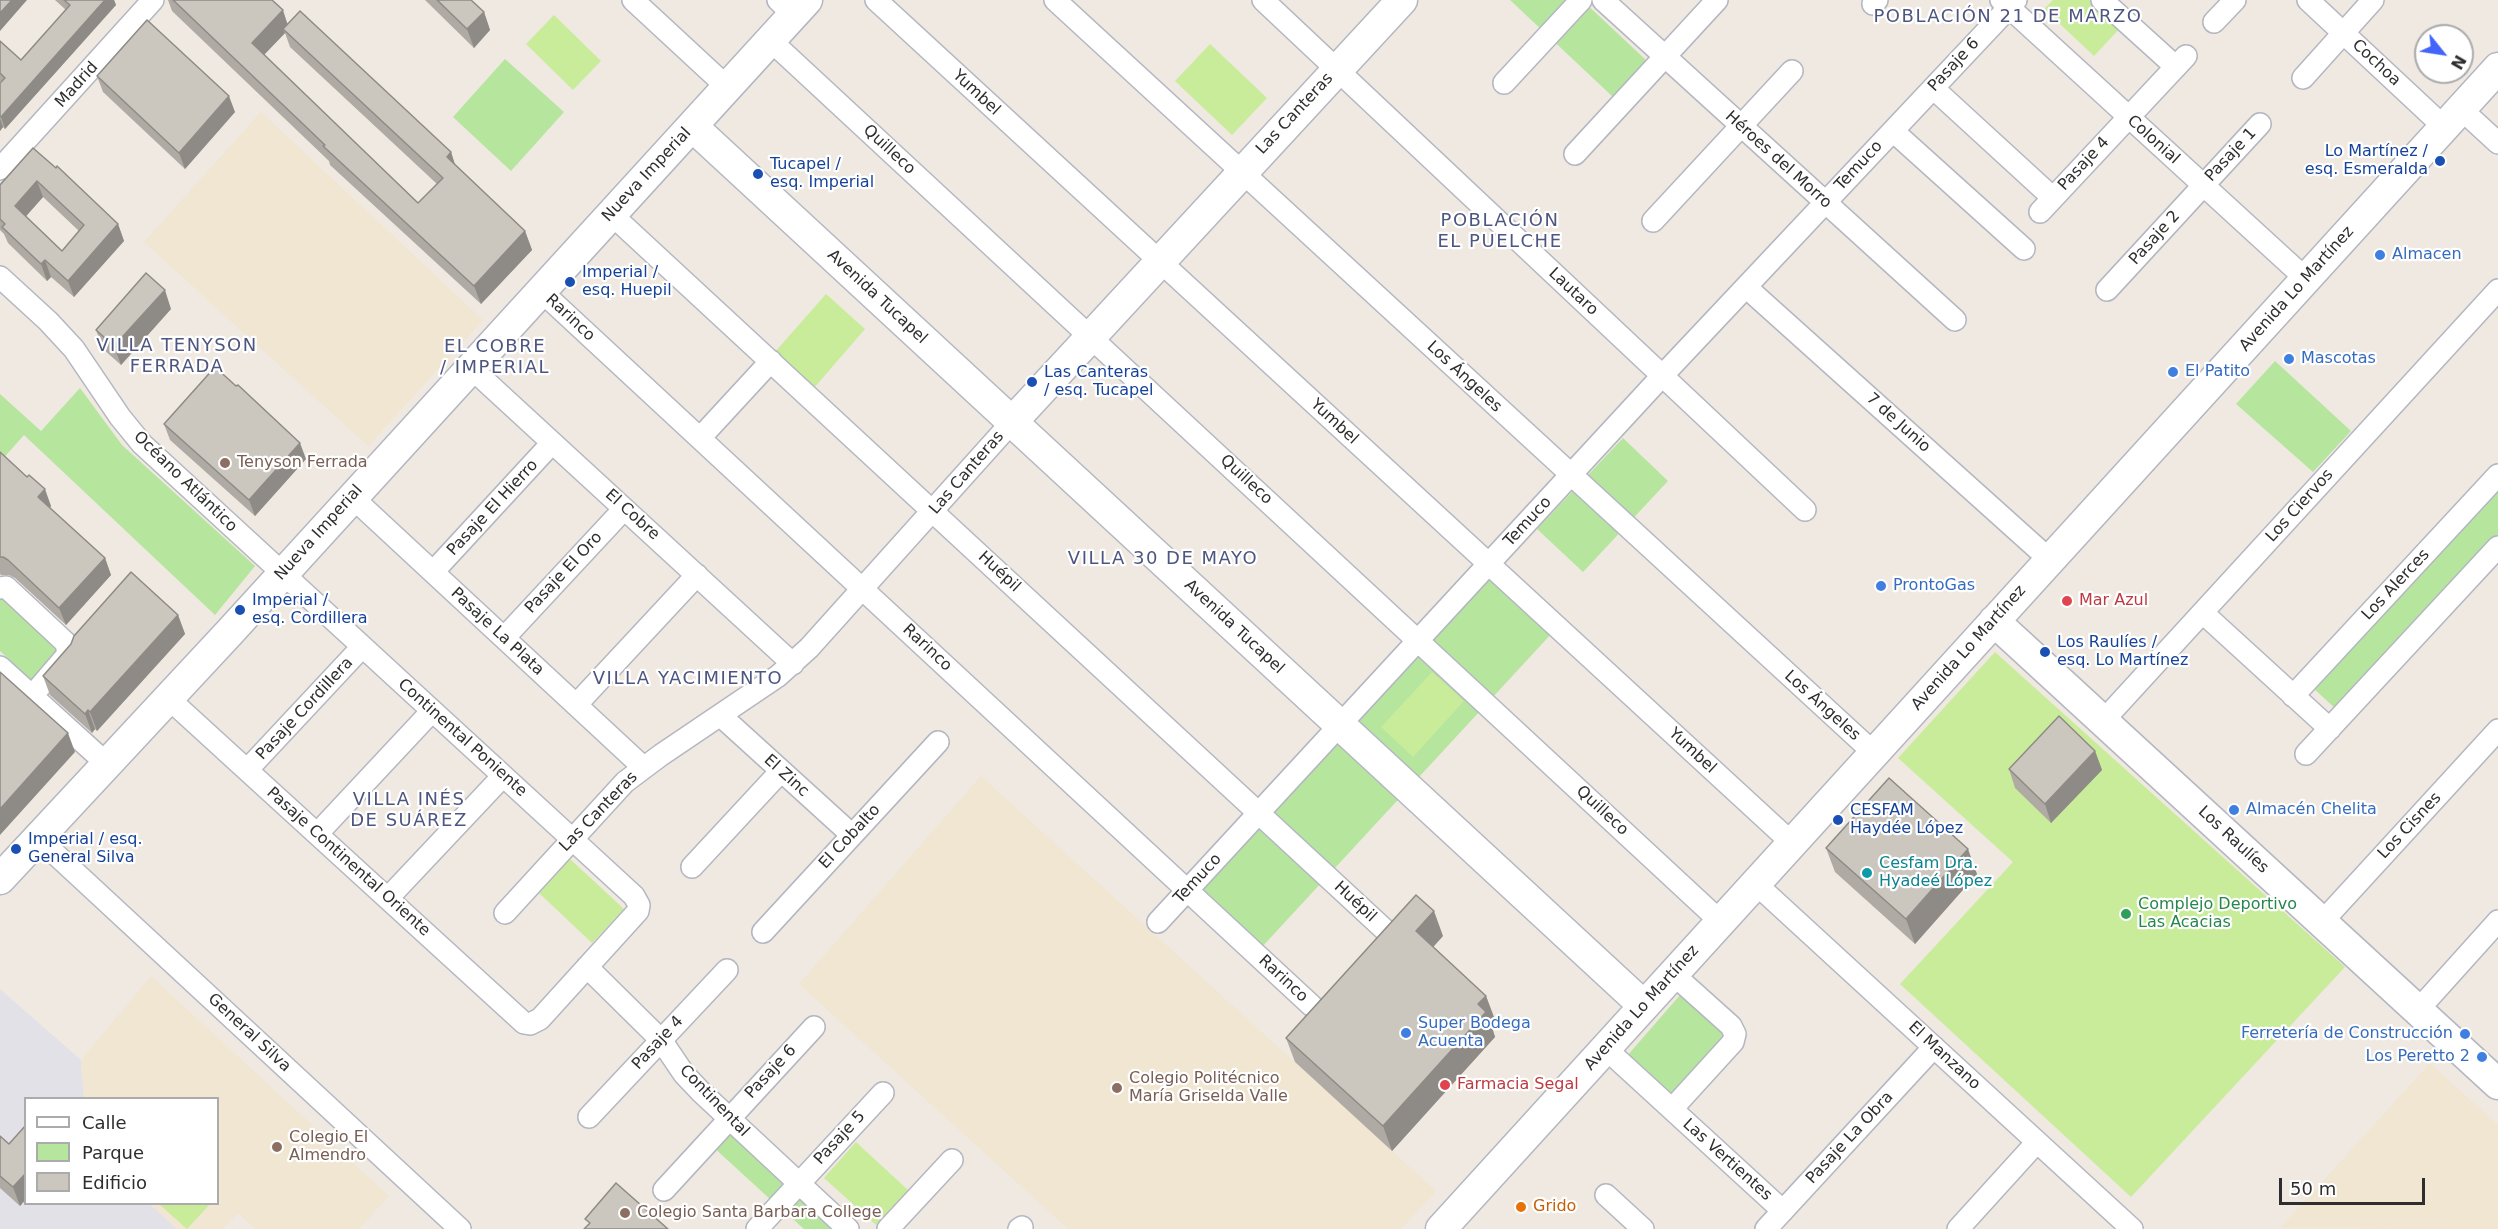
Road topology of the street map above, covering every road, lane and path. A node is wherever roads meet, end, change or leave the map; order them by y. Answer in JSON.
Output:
{"nodes":[{"id":1,"x":153,"y":0,"type":"edge"},
{"id":2,"x":633,"y":0,"type":"edge"},
{"id":3,"x":876,"y":0,"type":"edge"},
{"id":4,"x":1055,"y":0,"type":"edge"},
{"id":5,"x":1263,"y":0,"type":"edge"},
{"id":6,"x":1402,"y":0,"type":"edge"},
{"id":7,"x":1581,"y":0,"type":"edge"},
{"id":8,"x":1603,"y":0,"type":"edge"},
{"id":9,"x":1717,"y":0,"type":"edge"},
{"id":10,"x":2102,"y":0,"type":"edge"},
{"id":11,"x":2235,"y":0,"type":"edge"},
{"id":12,"x":2308,"y":0,"type":"edge"},
{"id":13,"x":2373,"y":0,"type":"edge"},
{"id":14,"x":2008,"y":2,"type":"edge"},
{"id":15,"x":793,"y":5,"type":"edge"},
{"id":16,"x":2214,"y":22,"type":"dead end"},
{"id":17,"x":2343,"y":33,"type":"junction"},
{"id":18,"x":770,"y":40,"type":"junction"},
{"id":19,"x":1665,"y":57,"type":"junction"},
{"id":20,"x":2498,"y":68,"type":"edge"},
{"id":21,"x":1337,"y":69,"type":"junction"},
{"id":22,"x":1792,"y":71,"type":"dead end"},
{"id":23,"x":2303,"y":78,"type":"dead end"},
{"id":24,"x":1504,"y":83,"type":"dead end"},
{"id":25,"x":727,"y":87,"type":"junction"},
{"id":26,"x":1933,"y":88,"type":"junction"},
{"id":27,"x":2129,"y":117,"type":"junction"},
{"id":28,"x":2452,"y":118,"type":"junction"},
{"id":29,"x":2260,"y":124,"type":"dead end"},
{"id":30,"x":692,"y":126,"type":"junction"},
{"id":31,"x":1741,"y":126,"type":"junction"},
{"id":32,"x":1896,"y":127,"type":"junction"},
{"id":33,"x":2498,"y":144,"type":"edge"},
{"id":34,"x":1575,"y":154,"type":"dead end"},
{"id":35,"x":0,"y":169,"type":"edge"},
{"id":36,"x":1242,"y":172,"type":"junction"},
{"id":37,"x":2203,"y":185,"type":"junction"},
{"id":38,"x":1825,"y":203,"type":"junction"},
{"id":39,"x":611,"y":214,"type":"junction"},
{"id":40,"x":1653,"y":221,"type":"dead end"},
{"id":41,"x":2024,"y":249,"type":"dead end"},
{"id":42,"x":1160,"y":262,"type":"junction"},
{"id":43,"x":0,"y":277,"type":"edge"},
{"id":44,"x":2306,"y":279,"type":"junction"},
{"id":45,"x":1746,"y":287,"type":"junction"},
{"id":46,"x":2107,"y":290,"type":"dead end"},
{"id":47,"x":2498,"y":290,"type":"edge"},
{"id":48,"x":541,"y":291,"type":"junction"},
{"id":49,"x":1955,"y":320,"type":"dead end"},
{"id":50,"x":1091,"y":336,"type":"junction"},
{"id":51,"x":771,"y":361,"type":"junction"},
{"id":52,"x":470,"y":367,"type":"junction"},
{"id":53,"x":1662,"y":376,"type":"junction"},
{"id":54,"x":1012,"y":422,"type":"junction"},
{"id":55,"x":700,"y":438,"type":"junction"},
{"id":56,"x":552,"y":443,"type":"junction"},
{"id":57,"x":2498,"y":475,"type":"edge"},
{"id":58,"x":1570,"y":476,"type":"junction"},
{"id":59,"x":352,"y":497,"type":"junction"},
{"id":60,"x":624,"y":509,"type":"junction"},
{"id":61,"x":1805,"y":510,"type":"dead end"},
{"id":62,"x":933,"y":511,"type":"junction"},
{"id":63,"x":2498,"y":547,"type":"edge"},
{"id":64,"x":2050,"y":560,"type":"junction"},
{"id":65,"x":1488,"y":564,"type":"junction"},
{"id":66,"x":434,"y":572,"type":"junction"},
{"id":67,"x":282,"y":573,"type":"junction"},
{"id":68,"x":697,"y":575,"type":"junction"},
{"id":69,"x":0,"y":588,"type":"edge"},
{"id":70,"x":863,"y":589,"type":"junction"},
{"id":71,"x":2202,"y":612,"type":"junction"},
{"id":72,"x":1994,"y":621,"type":"junction"},
{"id":73,"x":504,"y":638,"type":"junction"},
{"id":74,"x":1419,"y":640,"type":"junction"},
{"id":75,"x":362,"y":647,"type":"junction"},
{"id":76,"x":793,"y":663,"type":"junction"},
{"id":77,"x":0,"y":667,"type":"edge"},
{"id":78,"x":32,"y":696,"type":"junction"},
{"id":79,"x":2294,"y":696,"type":"junction"},
{"id":80,"x":168,"y":698,"type":"junction"},
{"id":81,"x":576,"y":705,"type":"junction"},
{"id":82,"x":432,"y":711,"type":"junction"},
{"id":83,"x":721,"y":716,"type":"junction"},
{"id":84,"x":2103,"y":721,"type":"junction"},
{"id":85,"x":1340,"y":726,"type":"junction"},
{"id":86,"x":2330,"y":729,"type":"junction"},
{"id":87,"x":2498,"y":730,"type":"edge"},
{"id":88,"x":938,"y":742,"type":"dead end"},
{"id":89,"x":1874,"y":753,"type":"junction"},
{"id":90,"x":2306,"y":754,"type":"dead end"},
{"id":91,"x":107,"y":764,"type":"junction"},
{"id":92,"x":643,"y":767,"type":"junction"},
{"id":93,"x":247,"y":770,"type":"junction"},
{"id":94,"x":781,"y":771,"type":"junction"},
{"id":95,"x":503,"y":776,"type":"junction"},
{"id":96,"x":1259,"y":813,"type":"junction"},
{"id":97,"x":317,"y":834,"type":"junction"},
{"id":98,"x":852,"y":835,"type":"junction"},
{"id":99,"x":38,"y":838,"type":"junction"},
{"id":100,"x":572,"y":840,"type":"junction"},
{"id":101,"x":1792,"y":843,"type":"junction"},
{"id":102,"x":692,"y":867,"type":"dead end"},
{"id":103,"x":0,"y":879,"type":"edge"},
{"id":104,"x":1755,"y":884,"type":"junction"},
{"id":105,"x":1188,"y":890,"type":"junction"},
{"id":106,"x":388,"y":898,"type":"junction"},
{"id":107,"x":505,"y":913,"type":"dead end"},
{"id":108,"x":2498,"y":921,"type":"edge"},
{"id":109,"x":1158,"y":922,"type":"dead end"},
{"id":110,"x":1721,"y":922,"type":"junction"},
{"id":111,"x":2322,"y":922,"type":"junction"},
{"id":112,"x":1386,"y":930,"type":"edge"},
{"id":113,"x":762,"y":932,"type":"dead end"},
{"id":114,"x":587,"y":968,"type":"junction"},
{"id":115,"x":727,"y":970,"type":"dead end"},
{"id":116,"x":1673,"y":974,"type":"junction"},
{"id":117,"x":1312,"y":1006,"type":"edge"},
{"id":118,"x":1644,"y":1006,"type":"junction"},
{"id":119,"x":2418,"y":1010,"type":"junction"},
{"id":120,"x":814,"y":1027,"type":"dead end"},
{"id":121,"x":662,"y":1040,"type":"junction"},
{"id":122,"x":1934,"y":1047,"type":"junction"},
{"id":123,"x":1605,"y":1048,"type":"junction"},
{"id":124,"x":2498,"y":1084,"type":"edge"},
{"id":125,"x":883,"y":1093,"type":"dead end"},
{"id":126,"x":1672,"y":1109,"type":"junction"},
{"id":127,"x":590,"y":1117,"type":"dead end"},
{"id":128,"x":728,"y":1118,"type":"junction"},
{"id":129,"x":2037,"y":1142,"type":"junction"},
{"id":130,"x":952,"y":1160,"type":"dead end"},
{"id":131,"x":798,"y":1183,"type":"junction"},
{"id":132,"x":664,"y":1190,"type":"dead end"},
{"id":133,"x":1606,"y":1196,"type":"dead end"},
{"id":134,"x":1783,"y":1211,"type":"junction"},
{"id":135,"x":1446,"y":1227,"type":"edge"},
{"id":136,"x":2129,"y":1228,"type":"edge"},
{"id":137,"x":460,"y":1229,"type":"edge"},
{"id":138,"x":757,"y":1229,"type":"edge"},
{"id":139,"x":849,"y":1229,"type":"edge"},
{"id":140,"x":888,"y":1229,"type":"edge"},
{"id":141,"x":1643,"y":1229,"type":"edge"},
{"id":142,"x":1766,"y":1229,"type":"edge"},
{"id":143,"x":1958,"y":1229,"type":"edge"}],
"edges":[{"from":1,"to":35,"type":"street","name":"Madrid"},
{"from":2,"to":25,"type":"street"},
{"from":3,"to":42,"type":"street","name":"Yumbel"},
{"from":4,"to":36,"type":"street","name":"Los Ángeles"},
{"from":5,"to":21,"type":"street","name":"Lautaro"},
{"from":6,"to":21,"type":"street","name":"Las Canteras"},
{"from":7,"to":24,"type":"street"},
{"from":8,"to":19,"type":"street","name":"Héroes del Morro"},
{"from":9,"to":19,"type":"street"},
{"from":10,"to":27,"type":"street","name":"Pasaje 4"},
{"from":11,"to":16,"type":"street"},
{"from":12,"to":17,"type":"street","name":"Cochoa"},
{"from":13,"to":17,"type":"street"},
{"from":14,"to":26,"type":"street","name":"Pasaje 6"},
{"from":14,"to":27,"type":"street","name":"Colonial"},
{"from":15,"to":18,"type":"street","name":"Nueva Imperial"},
{"from":17,"to":23,"type":"street"},
{"from":17,"to":28,"type":"street","name":"Cochoa"},
{"from":18,"to":25,"type":"street","name":"Nueva Imperial"},
{"from":18,"to":50,"type":"street","name":"Quilleco"},
{"from":19,"to":31,"type":"street","name":"Héroes del Morro"},
{"from":19,"to":34,"type":"street"},
{"from":20,"to":28,"type":"street","name":"Avenida Lo Martínez"},
{"from":21,"to":36,"type":"street","name":"Las Canteras"},
{"from":21,"to":53,"type":"street","name":"Lautaro"},
{"from":22,"to":31,"type":"street"},
{"from":25,"to":30,"type":"street","name":"Nueva Imperial"},
{"from":26,"to":27,"type":"street","name":"Pasaje 4"},
{"from":26,"to":32,"type":"street","name":"Pasaje 6"},
{"from":27,"to":37,"type":"street","name":"Colonial"},
{"from":28,"to":33,"type":"street","name":"Cochoa"},
{"from":28,"to":44,"type":"street","name":"Avenida Lo Martínez"},
{"from":29,"to":37,"type":"street","name":"Pasaje 1"},
{"from":30,"to":39,"type":"street","name":"Nueva Imperial"},
{"from":30,"to":54,"type":"street","name":"Avenida Tucapel"},
{"from":31,"to":38,"type":"street","name":"Héroes del Morro"},
{"from":31,"to":40,"type":"street"},
{"from":32,"to":38,"type":"street","name":"Temuco"},
{"from":32,"to":41,"type":"street"},
{"from":36,"to":42,"type":"street","name":"Las Canteras"},
{"from":36,"to":58,"type":"street","name":"Los Ángeles"},
{"from":37,"to":44,"type":"street","name":"Colonial"},
{"from":37,"to":46,"type":"street","name":"Pasaje 2"},
{"from":38,"to":45,"type":"street","name":"Temuco"},
{"from":38,"to":49,"type":"street","name":"Héroes del Morro"},
{"from":39,"to":48,"type":"street","name":"Nueva Imperial"},
{"from":39,"to":51,"type":"street","name":"Huépil"},
{"from":42,"to":50,"type":"street","name":"Las Canteras"},
{"from":42,"to":65,"type":"street","name":"Yumbel"},
{"from":43,"to":67,"type":"street","name":"Océano Atlántico"},
{"from":44,"to":64,"type":"street","name":"Avenida Lo Martínez"},
{"from":45,"to":53,"type":"street","name":"Temuco"},
{"from":45,"to":64,"type":"street","name":"7 de Junio"},
{"from":47,"to":71,"type":"street","name":"Los Ciervos"},
{"from":48,"to":52,"type":"street","name":"Nueva Imperial"},
{"from":48,"to":55,"type":"street","name":"Rarinco"},
{"from":50,"to":54,"type":"street","name":"Las Canteras"},
{"from":50,"to":74,"type":"street","name":"Quilleco"},
{"from":51,"to":55,"type":"street"},
{"from":51,"to":62,"type":"street","name":"Huépil"},
{"from":52,"to":56,"type":"street","name":"El Cobre"},
{"from":52,"to":59,"type":"street","name":"Nueva Imperial"},
{"from":53,"to":58,"type":"street","name":"Temuco"},
{"from":53,"to":61,"type":"street","name":"Lautaro"},
{"from":54,"to":62,"type":"street","name":"Las Canteras"},
{"from":54,"to":85,"type":"street","name":"Avenida Tucapel"},
{"from":55,"to":70,"type":"street","name":"Rarinco"},
{"from":56,"to":60,"type":"street","name":"El Cobre"},
{"from":56,"to":66,"type":"street","name":"Pasaje El Hierro"},
{"from":57,"to":79,"type":"street","name":"Los Alerces"},
{"from":58,"to":65,"type":"street","name":"Temuco"},
{"from":58,"to":89,"type":"street","name":"Los Ángeles"},
{"from":59,"to":66,"type":"street","name":"Pasaje La Plata"},
{"from":59,"to":67,"type":"street","name":"Nueva Imperial"},
{"from":60,"to":68,"type":"street","name":"El Cobre"},
{"from":60,"to":73,"type":"street","name":"Pasaje El Oro"},
{"from":62,"to":70,"type":"street","name":"Las Canteras"},
{"from":62,"to":96,"type":"street","name":"Huépil"},
{"from":63,"to":86,"type":"street"},
{"from":64,"to":72,"type":"street","name":"Avenida Lo Martínez"},
{"from":65,"to":74,"type":"street","name":"Temuco"},
{"from":65,"to":101,"type":"street","name":"Yumbel"},
{"from":66,"to":73,"type":"street","name":"Pasaje La Plata"},
{"from":67,"to":75,"type":"street","name":"Continental Poniente"},
{"from":67,"to":80,"type":"street","name":"Nueva Imperial"},
{"from":68,"to":76,"type":"street","name":"El Cobre"},
{"from":68,"to":81,"type":"street"},
{"from":69,"to":78,"type":"street"},
{"from":70,"to":76,"type":"street","name":"Las Canteras"},
{"from":70,"to":105,"type":"street","name":"Rarinco"},
{"from":71,"to":79,"type":"street"},
{"from":71,"to":84,"type":"street","name":"Los Ciervos"},
{"from":72,"to":84,"type":"street","name":"Los Raulíes"},
{"from":72,"to":89,"type":"street","name":"Avenida Lo Martínez"},
{"from":73,"to":81,"type":"street","name":"Pasaje La Plata"},
{"from":74,"to":85,"type":"street","name":"Temuco"},
{"from":74,"to":110,"type":"street","name":"Quilleco"},
{"from":75,"to":82,"type":"street","name":"Continental Poniente"},
{"from":75,"to":93,"type":"street","name":"Pasaje Cordillera"},
{"from":76,"to":83,"type":"street","name":"Las Canteras"},
{"from":77,"to":78,"type":"street"},
{"from":78,"to":91,"type":"street"},
{"from":79,"to":86,"type":"street"},
{"from":80,"to":91,"type":"street","name":"Nueva Imperial"},
{"from":80,"to":93,"type":"street","name":"Pasaje Continental Oriente"},
{"from":81,"to":92,"type":"street","name":"Pasaje La Plata"},
{"from":82,"to":95,"type":"street","name":"Continental Poniente"},
{"from":82,"to":97,"type":"street"},
{"from":83,"to":92,"type":"street","name":"Las Canteras"},
{"from":83,"to":94,"type":"street","name":"El Zinc"},
{"from":84,"to":111,"type":"street","name":"Los Raulíes"},
{"from":85,"to":96,"type":"street","name":"Temuco"},
{"from":85,"to":118,"type":"street","name":"Avenida Tucapel"},
{"from":86,"to":90,"type":"street"},
{"from":87,"to":111,"type":"street","name":"Los Cisnes"},
{"from":88,"to":98,"type":"street","name":"El Cobalto"},
{"from":89,"to":101,"type":"street","name":"Avenida Lo Martínez"},
{"from":91,"to":99,"type":"street","name":"Nueva Imperial"},
{"from":92,"to":100,"type":"street","name":"Las Canteras"},
{"from":93,"to":97,"type":"street","name":"Pasaje Continental Oriente"},
{"from":94,"to":98,"type":"street","name":"El Zinc"},
{"from":94,"to":102,"type":"street"},
{"from":95,"to":100,"type":"street","name":"Continental Poniente"},
{"from":95,"to":106,"type":"street"},
{"from":96,"to":105,"type":"street","name":"Temuco"},
{"from":96,"to":112,"type":"street","name":"Huépil"},
{"from":97,"to":106,"type":"street","name":"Pasaje Continental Oriente"},
{"from":98,"to":113,"type":"street","name":"El Cobalto"},
{"from":99,"to":103,"type":"street","name":"Nueva Imperial"},
{"from":99,"to":137,"type":"street","name":"General Silva"},
{"from":100,"to":107,"type":"street","name":"Las Canteras"},
{"from":100,"to":114,"type":"street","name":"Continental Poniente"},
{"from":101,"to":104,"type":"street","name":"Avenida Lo Martínez"},
{"from":104,"to":110,"type":"street","name":"Avenida Lo Martínez"},
{"from":104,"to":122,"type":"street","name":"El Manzano"},
{"from":105,"to":109,"type":"street","name":"Temuco"},
{"from":105,"to":117,"type":"street","name":"Rarinco"},
{"from":106,"to":114,"type":"street","name":"Pasaje Continental Oriente"},
{"from":108,"to":119,"type":"street"},
{"from":110,"to":116,"type":"street","name":"Avenida Lo Martínez"},
{"from":111,"to":119,"type":"street","name":"Los Raulíes"},
{"from":114,"to":121,"type":"street","name":"Continental"},
{"from":115,"to":121,"type":"street","name":"Pasaje 4"},
{"from":116,"to":118,"type":"street","name":"Avenida Lo Martínez"},
{"from":116,"to":126,"type":"street","name":"Las Vertientes"},
{"from":118,"to":123,"type":"street","name":"Avenida Lo Martínez"},
{"from":119,"to":124,"type":"street","name":"Los Raulíes"},
{"from":120,"to":128,"type":"street","name":"Pasaje 6"},
{"from":121,"to":127,"type":"street","name":"Pasaje 4"},
{"from":121,"to":128,"type":"street","name":"Continental"},
{"from":122,"to":129,"type":"street","name":"El Manzano"},
{"from":122,"to":134,"type":"street","name":"Pasaje La Obra"},
{"from":123,"to":126,"type":"street","name":"Las Vertientes"},
{"from":123,"to":135,"type":"street","name":"Avenida Lo Martínez"},
{"from":125,"to":131,"type":"street","name":"Pasaje 5"},
{"from":126,"to":134,"type":"street","name":"Las Vertientes"},
{"from":128,"to":131,"type":"street","name":"Continental"},
{"from":128,"to":132,"type":"street","name":"Pasaje 6"},
{"from":129,"to":136,"type":"street","name":"El Manzano"},
{"from":129,"to":143,"type":"street"},
{"from":130,"to":140,"type":"street"},
{"from":131,"to":138,"type":"street","name":"Pasaje 5"},
{"from":131,"to":139,"type":"street","name":"Continental"},
{"from":133,"to":141,"type":"street"},
{"from":134,"to":142,"type":"street","name":"Pasaje La Obra"}]}
